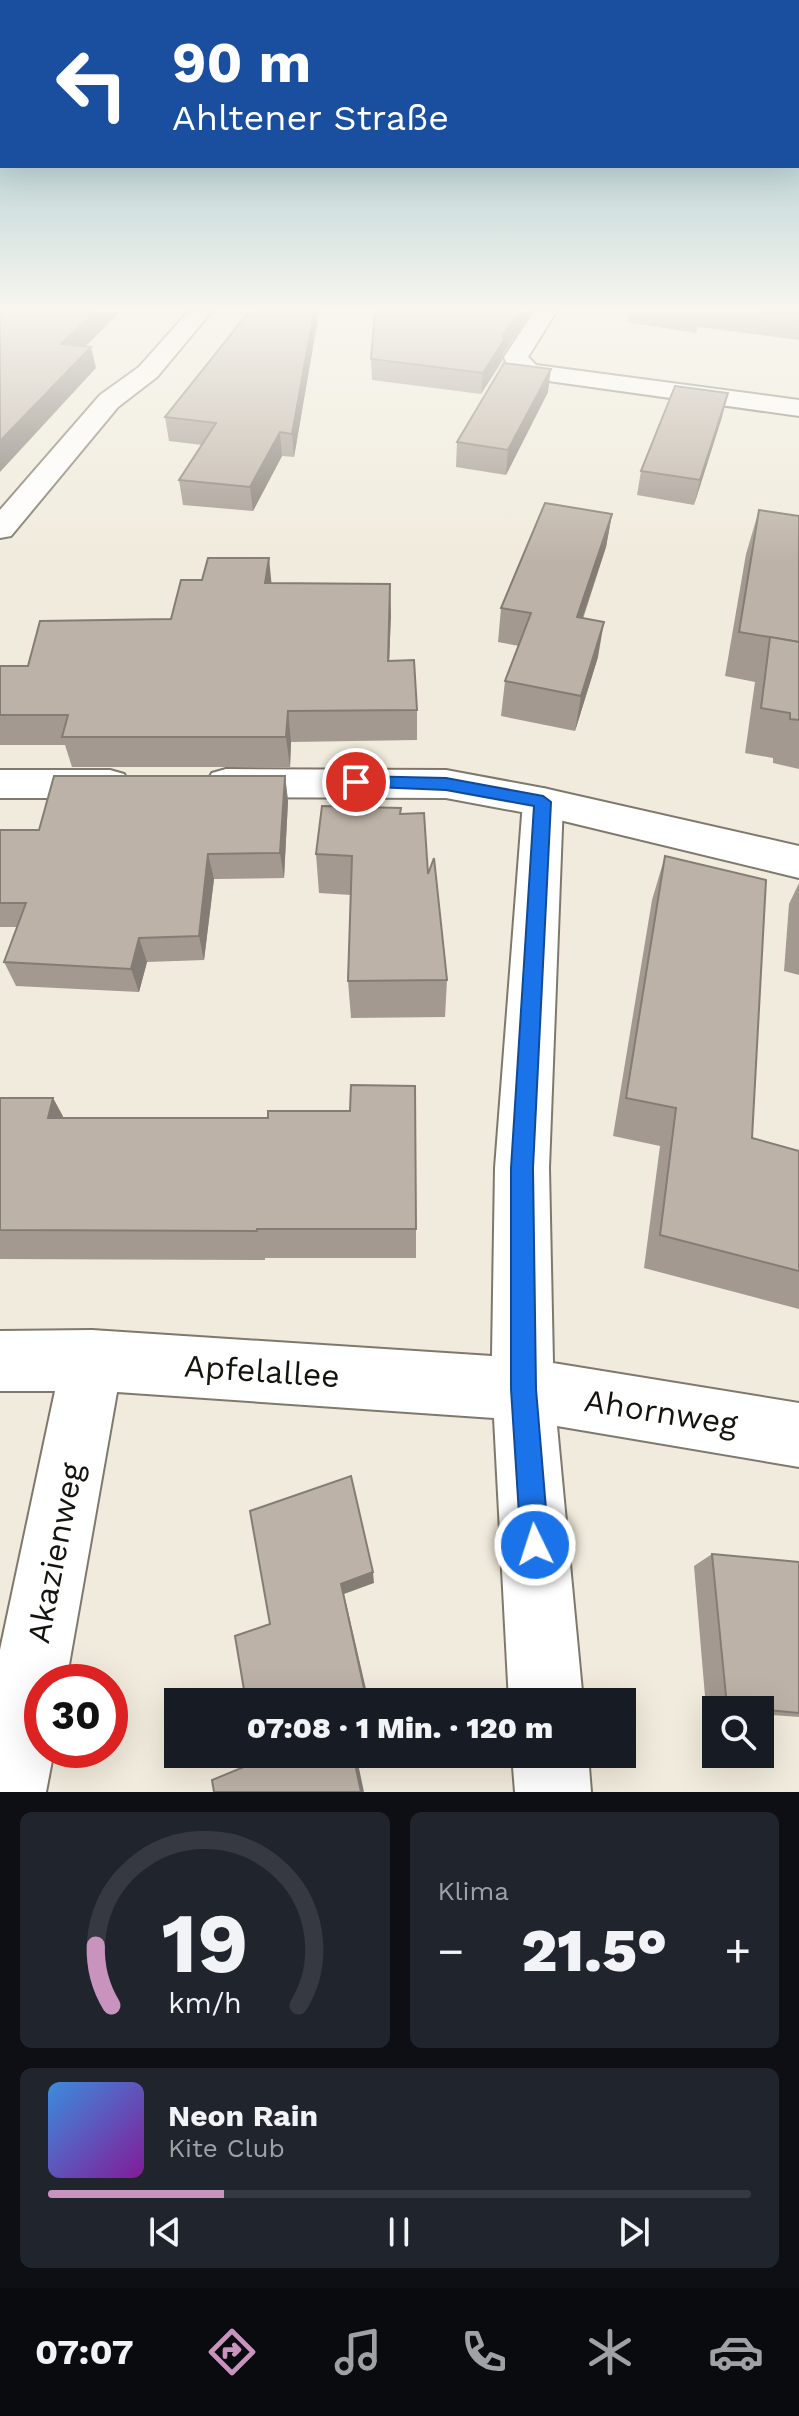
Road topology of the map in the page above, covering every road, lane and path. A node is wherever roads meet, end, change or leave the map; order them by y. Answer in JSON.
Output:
{"nodes":[{"id":1,"x":116,"y":396,"type":"edge"},
{"id":2,"x":706,"y":396,"type":"edge"},
{"id":3,"x":799,"y":408,"type":"edge"},
{"id":4,"x":0,"y":529,"type":"edge"},
{"id":5,"x":140,"y":783,"type":"edge"},
{"id":6,"x":186,"y":783,"type":"edge"},
{"id":7,"x":0,"y":784,"type":"edge"},
{"id":8,"x":543,"y":802,"type":"junction"},
{"id":9,"x":799,"y":862,"type":"edge"},
{"id":10,"x":92,"y":1360,"type":"junction"},
{"id":11,"x":0,"y":1361,"type":"edge"},
{"id":12,"x":523,"y":1389,"type":"junction"},
{"id":13,"x":799,"y":1435,"type":"edge"},
{"id":14,"x":545,"y":1688,"type":"edge"},
{"id":15,"x":551,"y":1768,"type":"edge"},
{"id":16,"x":8,"y":1792,"type":"edge"},
{"id":17,"x":553,"y":1792,"type":"edge"}],
"edges":[{"from":1,"to":4,"type":"street"},
{"from":2,"to":3,"type":"street"},
{"from":5,"to":7,"type":"street"},
{"from":6,"to":8,"type":"street"},
{"from":8,"to":9,"type":"street"},
{"from":8,"to":12,"type":"street"},
{"from":10,"to":11,"type":"street","name":"Apfelallee"},
{"from":10,"to":12,"type":"street","name":"Apfelallee"},
{"from":10,"to":16,"type":"street","name":"Akazienweg"},
{"from":12,"to":13,"type":"street","name":"Ahornweg"},
{"from":12,"to":14,"type":"street"},
{"from":15,"to":17,"type":"street"}]}
